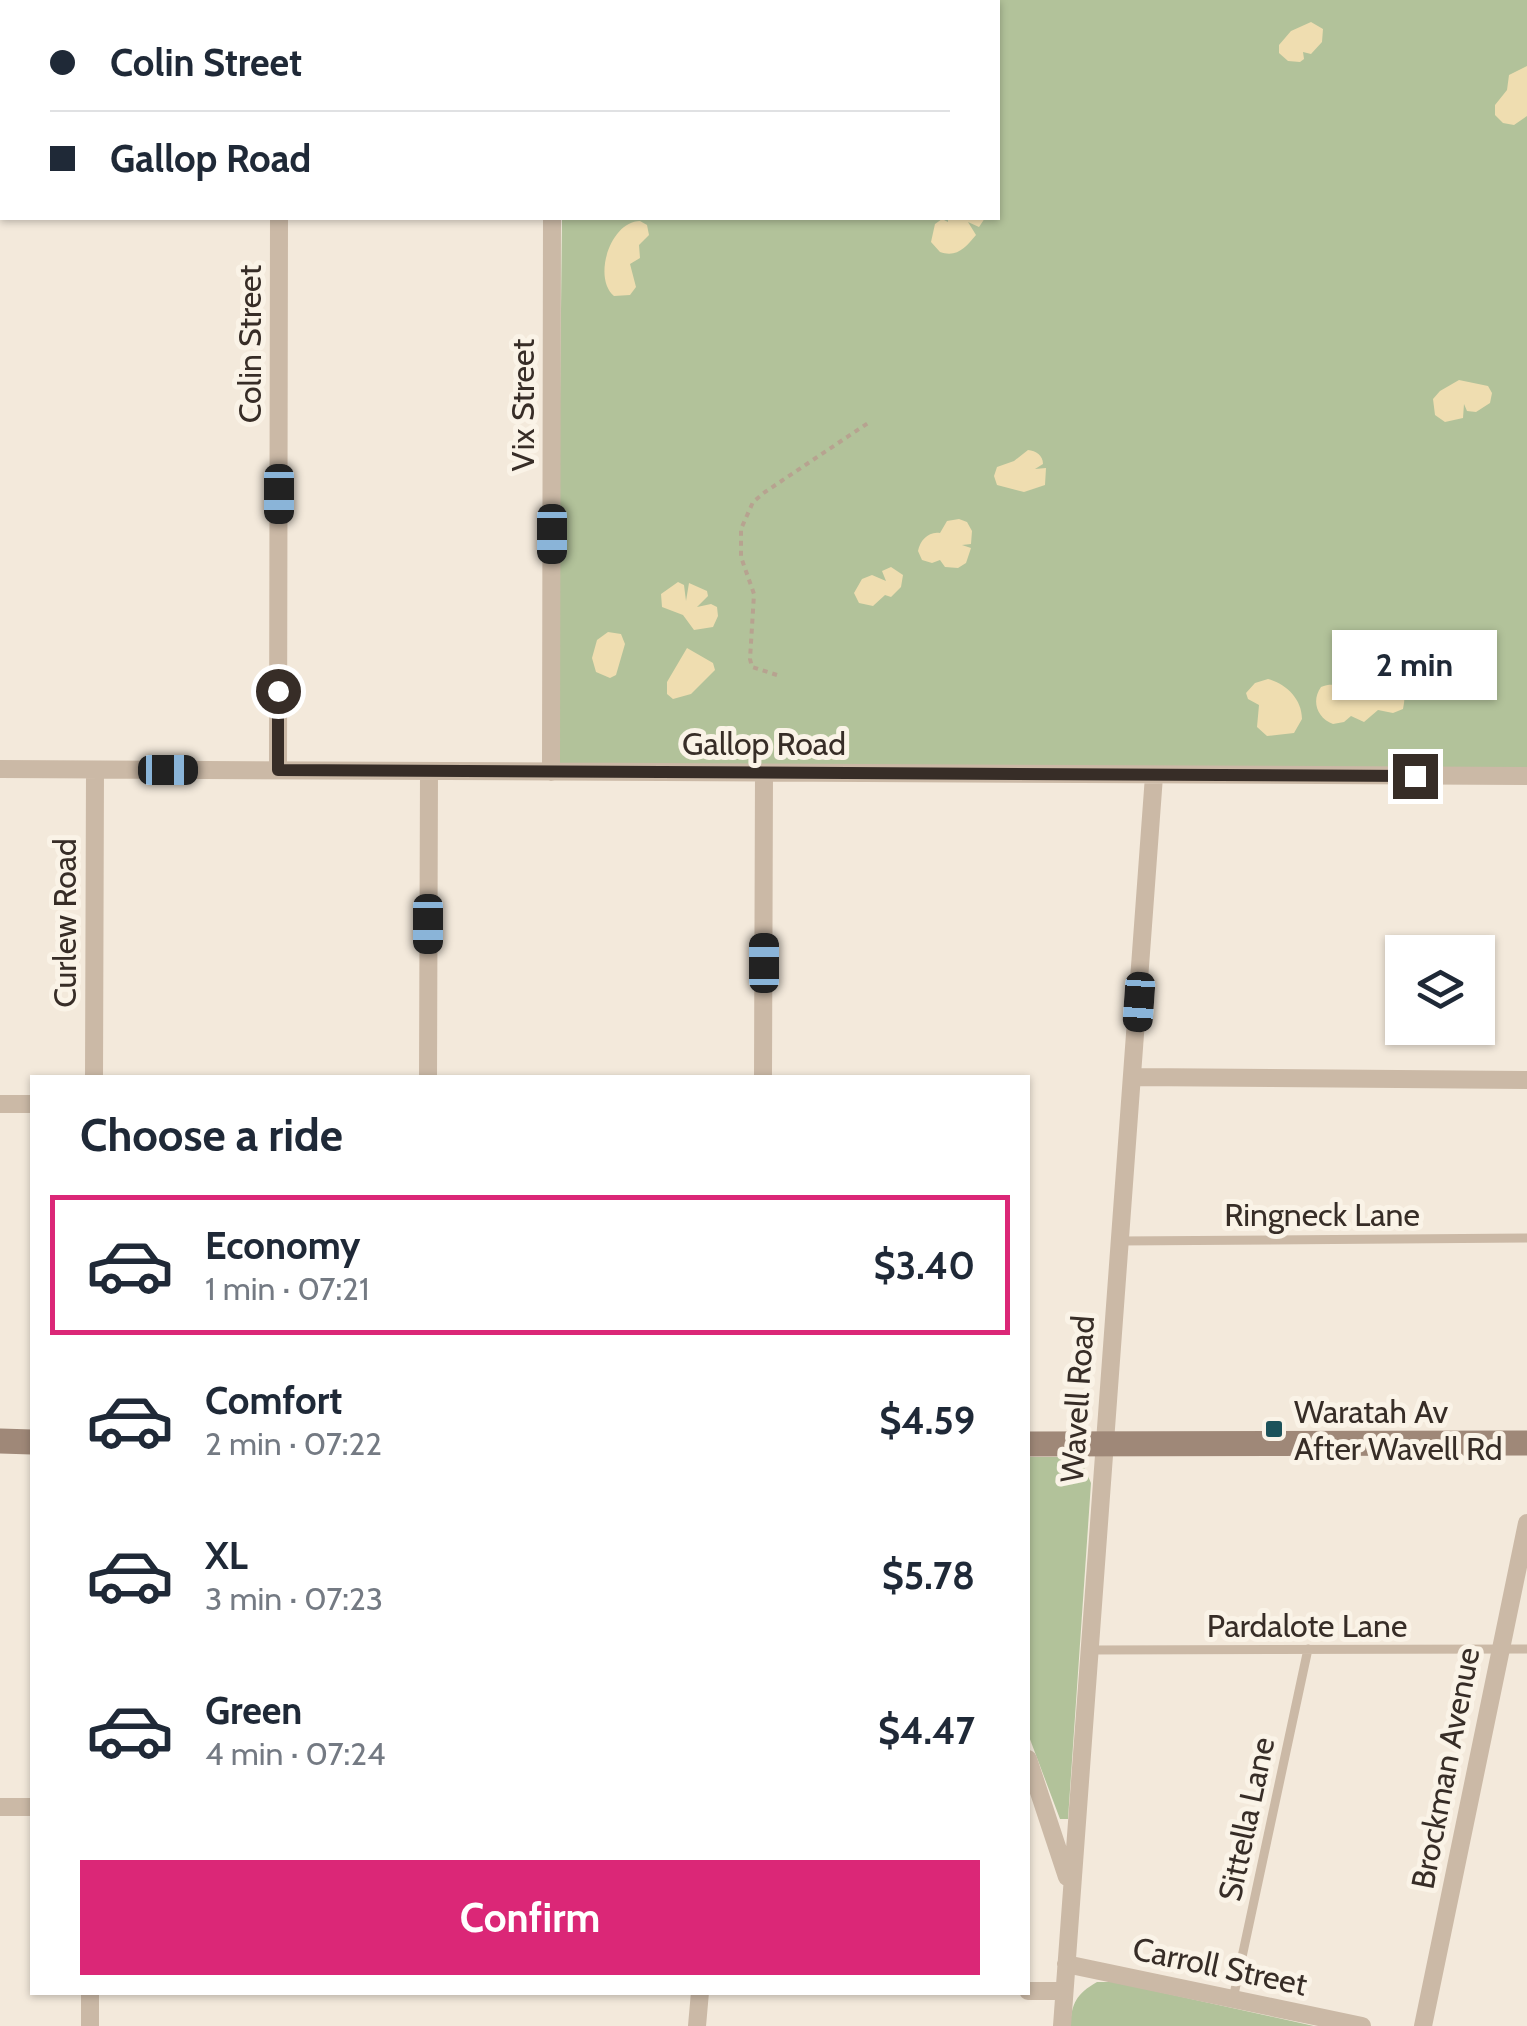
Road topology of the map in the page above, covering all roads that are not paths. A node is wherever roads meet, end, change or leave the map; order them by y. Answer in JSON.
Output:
{"nodes":[{"id":1,"x":279,"y":220,"type":"edge"},
{"id":2,"x":552,"y":220,"type":"edge"},
{"id":3,"x":0,"y":769,"type":"edge"},
{"id":4,"x":95,"y":770,"type":"junction"},
{"id":5,"x":278,"y":770,"type":"junction"},
{"id":6,"x":429,"y":771,"type":"junction"},
{"id":7,"x":552,"y":772,"type":"junction"},
{"id":8,"x":764,"y":773,"type":"junction"},
{"id":9,"x":1154,"y":776,"type":"junction"},
{"id":10,"x":1527,"y":776,"type":"edge"},
{"id":11,"x":94,"y":1075,"type":"edge"},
{"id":12,"x":428,"y":1075,"type":"edge"},
{"id":13,"x":763,"y":1075,"type":"edge"},
{"id":14,"x":1134,"y":1078,"type":"junction"},
{"id":15,"x":1527,"y":1080,"type":"edge"},
{"id":16,"x":0,"y":1104,"type":"edge"},
{"id":17,"x":30,"y":1104,"type":"edge"},
{"id":18,"x":1527,"y":1238,"type":"edge"},
{"id":19,"x":1118,"y":1240,"type":"junction"},
{"id":20,"x":0,"y":1442,"type":"edge"},
{"id":21,"x":30,"y":1442,"type":"edge"},
{"id":22,"x":1030,"y":1444,"type":"edge"},
{"id":23,"x":1104,"y":1444,"type":"junction"},
{"id":24,"x":1527,"y":1444,"type":"edge"},
{"id":25,"x":1527,"y":1523,"type":"edge"},
{"id":26,"x":1499,"y":1649,"type":"junction"},
{"id":27,"x":1527,"y":1649,"type":"edge"},
{"id":28,"x":1088,"y":1650,"type":"junction"},
{"id":29,"x":1308,"y":1650,"type":"junction"},
{"id":30,"x":1030,"y":1765,"type":"edge"},
{"id":31,"x":0,"y":1807,"type":"edge"},
{"id":32,"x":30,"y":1807,"type":"edge"},
{"id":33,"x":1071,"y":1891,"type":"junction"},
{"id":34,"x":1066,"y":1964,"type":"junction"},
{"id":35,"x":1030,"y":1991,"type":"edge"},
{"id":36,"x":1064,"y":1991,"type":"junction"},
{"id":37,"x":90,"y":1995,"type":"edge"},
{"id":38,"x":700,"y":1995,"type":"edge"},
{"id":39,"x":1233,"y":1999,"type":"junction"},
{"id":40,"x":90,"y":2026,"type":"edge"},
{"id":41,"x":697,"y":2026,"type":"edge"},
{"id":42,"x":1062,"y":2026,"type":"edge"},
{"id":43,"x":1362,"y":2026,"type":"edge"},
{"id":44,"x":1423,"y":2026,"type":"edge"}],
"edges":[{"from":1,"to":5,"type":"street","name":"Colin Street"},
{"from":2,"to":7,"type":"street","name":"Vix Street"},
{"from":3,"to":4,"type":"street","name":"Gallop Road"},
{"from":4,"to":5,"type":"street","name":"Gallop Road"},
{"from":4,"to":11,"type":"street","name":"Curlew Road"},
{"from":5,"to":6,"type":"street","name":"Gallop Road"},
{"from":6,"to":7,"type":"street","name":"Gallop Road"},
{"from":6,"to":12,"type":"street"},
{"from":7,"to":8,"type":"street","name":"Gallop Road"},
{"from":8,"to":9,"type":"street","name":"Gallop Road"},
{"from":8,"to":13,"type":"street"},
{"from":9,"to":10,"type":"street","name":"Gallop Road"},
{"from":9,"to":14,"type":"street","name":"Wavell Road"},
{"from":14,"to":15,"type":"street"},
{"from":14,"to":19,"type":"street","name":"Wavell Road"},
{"from":16,"to":17,"type":"street"},
{"from":18,"to":19,"type":"lane","name":"Ringneck Lane"},
{"from":19,"to":23,"type":"street","name":"Wavell Road"},
{"from":20,"to":21,"type":"street"},
{"from":22,"to":23,"type":"street"},
{"from":23,"to":24,"type":"street"},
{"from":23,"to":28,"type":"street","name":"Wavell Road"},
{"from":25,"to":26,"type":"street","name":"Brockman Avenue"},
{"from":26,"to":27,"type":"lane","name":"Pardalote Lane"},
{"from":26,"to":29,"type":"lane","name":"Pardalote Lane"},
{"from":26,"to":44,"type":"street","name":"Brockman Avenue"},
{"from":28,"to":29,"type":"lane","name":"Pardalote Lane"},
{"from":28,"to":33,"type":"street","name":"Wavell Road"},
{"from":29,"to":39,"type":"lane","name":"Sittella Lane"},
{"from":30,"to":33,"type":"street"},
{"from":31,"to":32,"type":"street"},
{"from":33,"to":34,"type":"street","name":"Wavell Road"},
{"from":34,"to":36,"type":"street","name":"Wavell Road"},
{"from":34,"to":39,"type":"street","name":"Carroll Street"},
{"from":35,"to":36,"type":"street"},
{"from":36,"to":42,"type":"street","name":"Wavell Road"},
{"from":37,"to":40,"type":"street"},
{"from":38,"to":41,"type":"street"},
{"from":39,"to":43,"type":"street","name":"Carroll Street"}]}
